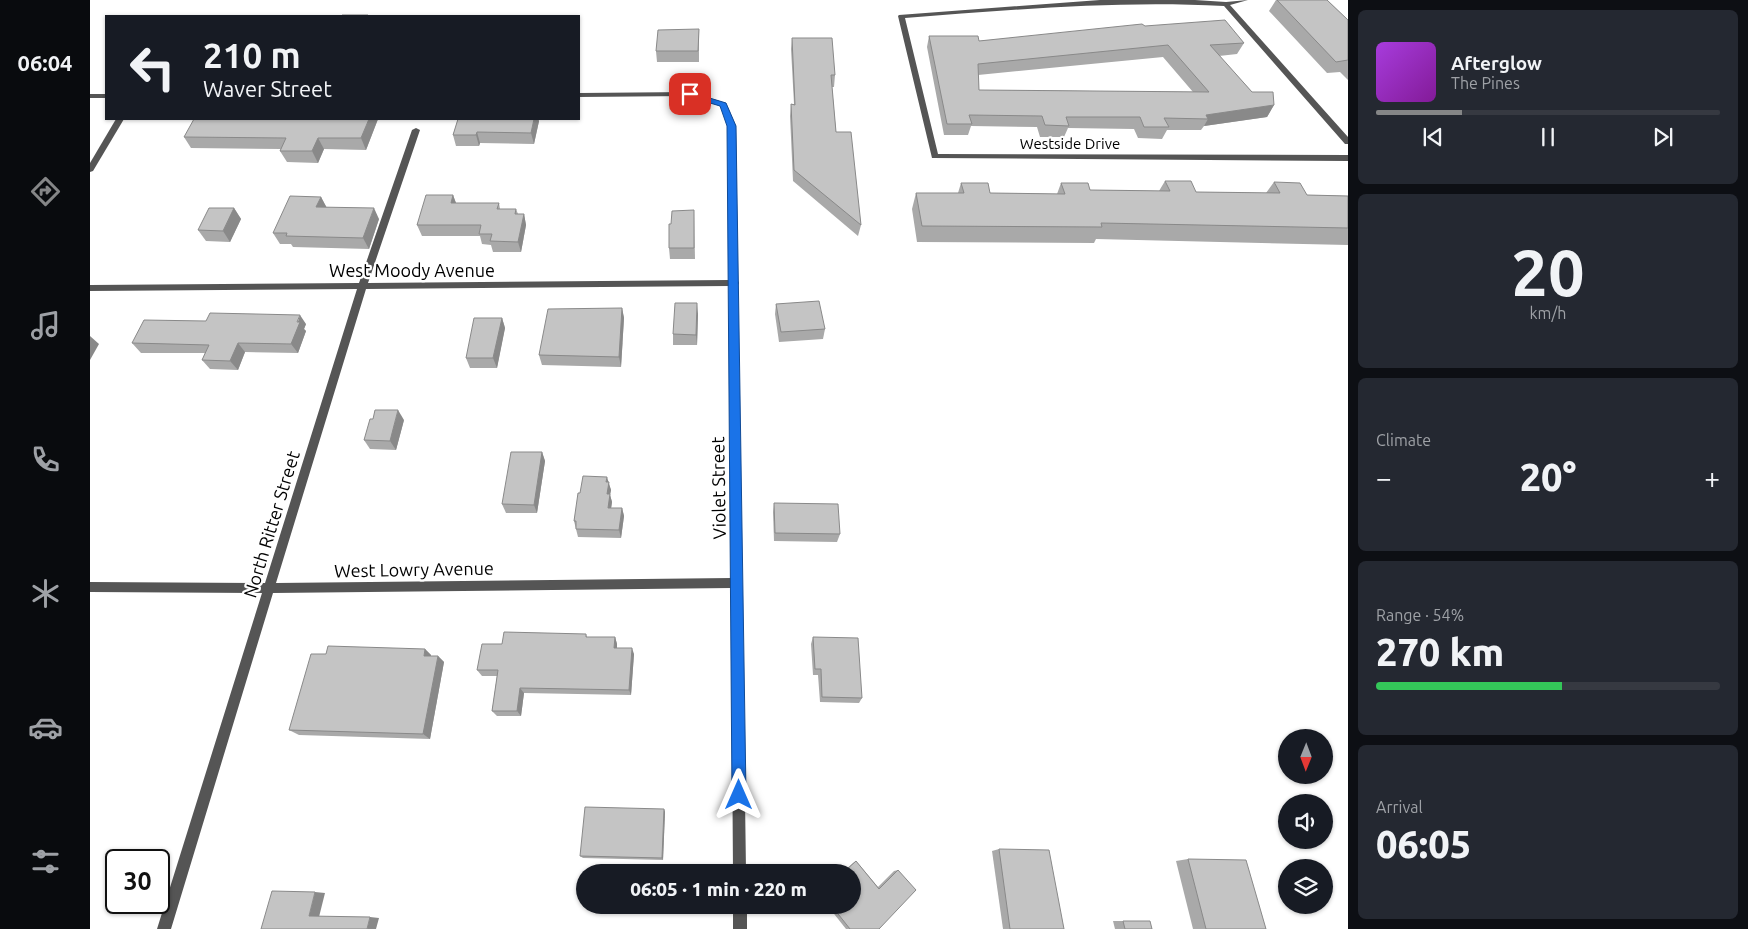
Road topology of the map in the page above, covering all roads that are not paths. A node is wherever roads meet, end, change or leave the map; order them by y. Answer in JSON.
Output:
{"nodes":[{"id":1,"x":1177,"y":0,"type":"edge"},
{"id":2,"x":1245,"y":0,"type":"edge"},
{"id":3,"x":1226,"y":4,"type":"junction"},
{"id":4,"x":580,"y":95,"type":"edge"},
{"id":5,"x":90,"y":96,"type":"edge"},
{"id":6,"x":105,"y":96,"type":"edge"},
{"id":7,"x":119,"y":120,"type":"edge"},
{"id":8,"x":416,"y":130,"type":"dead end"},
{"id":9,"x":1348,"y":142,"type":"edge"},
{"id":10,"x":1348,"y":158,"type":"edge"},
{"id":11,"x":90,"y":169,"type":"edge"},
{"id":12,"x":734,"y":283,"type":"junction"},
{"id":13,"x":362,"y":287,"type":"junction"},
{"id":14,"x":90,"y":288,"type":"edge"},
{"id":15,"x":738,"y":583,"type":"junction"},
{"id":16,"x":90,"y":587,"type":"edge"},
{"id":17,"x":269,"y":588,"type":"junction"},
{"id":18,"x":740,"y":864,"type":"edge"},
{"id":19,"x":740,"y":914,"type":"edge"},
{"id":20,"x":164,"y":929,"type":"edge"},
{"id":21,"x":740,"y":929,"type":"edge"}],
"edges":[{"from":1,"to":3,"type":"street"},
{"from":1,"to":10,"type":"street","name":"Westside Drive"},
{"from":2,"to":3,"type":"street"},
{"from":3,"to":9,"type":"street"},
{"from":4,"to":12,"type":"street","name":"Violet Street"},
{"from":5,"to":6,"type":"street"},
{"from":7,"to":11,"type":"street"},
{"from":8,"to":13,"type":"street","name":"North Ritter Street"},
{"from":12,"to":13,"type":"street","name":"West Moody Avenue"},
{"from":12,"to":15,"type":"street","name":"Violet Street"},
{"from":13,"to":14,"type":"street","name":"West Moody Avenue"},
{"from":13,"to":17,"type":"street","name":"North Ritter Street"},
{"from":15,"to":17,"type":"street","name":"West Lowry Avenue"},
{"from":15,"to":18,"type":"street","name":"Violet Street"},
{"from":16,"to":17,"type":"street","name":"West Lowry Avenue"},
{"from":17,"to":20,"type":"street","name":"North Ritter Street"},
{"from":19,"to":21,"type":"street"}]}
